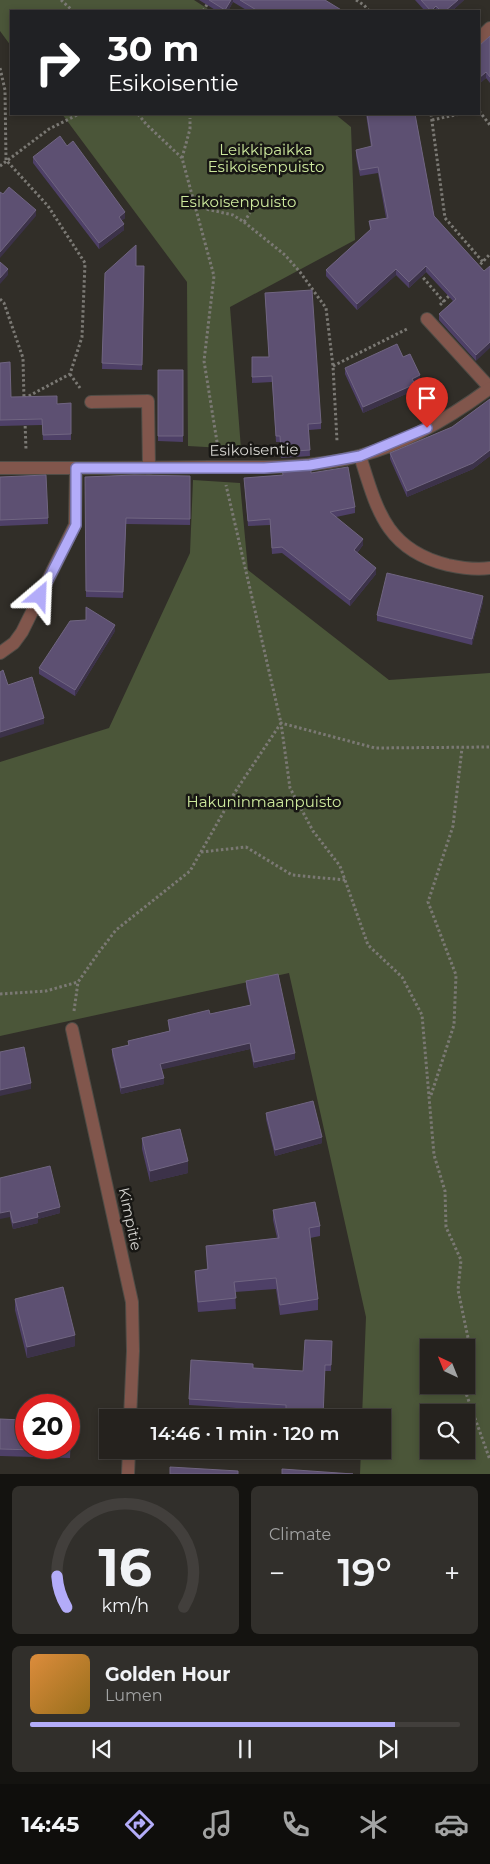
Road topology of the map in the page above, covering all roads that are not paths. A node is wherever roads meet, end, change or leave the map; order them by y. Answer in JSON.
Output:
{"nodes":[{"id":1,"x":490,"y":28,"type":"edge"},
{"id":2,"x":480,"y":38,"type":"edge"},
{"id":3,"x":427,"y":319,"type":"dead end"},
{"id":4,"x":490,"y":388,"type":"edge"},
{"id":5,"x":91,"y":402,"type":"dead end"},
{"id":6,"x":360,"y":456,"type":"junction"},
{"id":7,"x":0,"y":468,"type":"edge"},
{"id":8,"x":76,"y":468,"type":"junction"},
{"id":9,"x":149,"y":468,"type":"junction"},
{"id":10,"x":490,"y":568,"type":"edge"},
{"id":11,"x":0,"y":653,"type":"edge"},
{"id":12,"x":72,"y":1029,"type":"road end"},
{"id":13,"x":130,"y":1409,"type":"edge"},
{"id":14,"x":129,"y":1459,"type":"edge"},
{"id":15,"x":128,"y":1474,"type":"edge"}],
"edges":[{"from":1,"to":2,"type":"street"},
{"from":3,"to":4,"type":"street"},
{"from":4,"to":6,"type":"street","name":"Esikoisentie"},
{"from":5,"to":9,"type":"street"},
{"from":6,"to":9,"type":"street","name":"Esikoisentie"},
{"from":6,"to":10,"type":"street"},
{"from":7,"to":8,"type":"street","name":"Esikoisentie"},
{"from":8,"to":9,"type":"street","name":"Esikoisentie"},
{"from":8,"to":11,"type":"street"},
{"from":12,"to":13,"type":"street","name":"Kimpitie"},
{"from":14,"to":15,"type":"street"}]}
